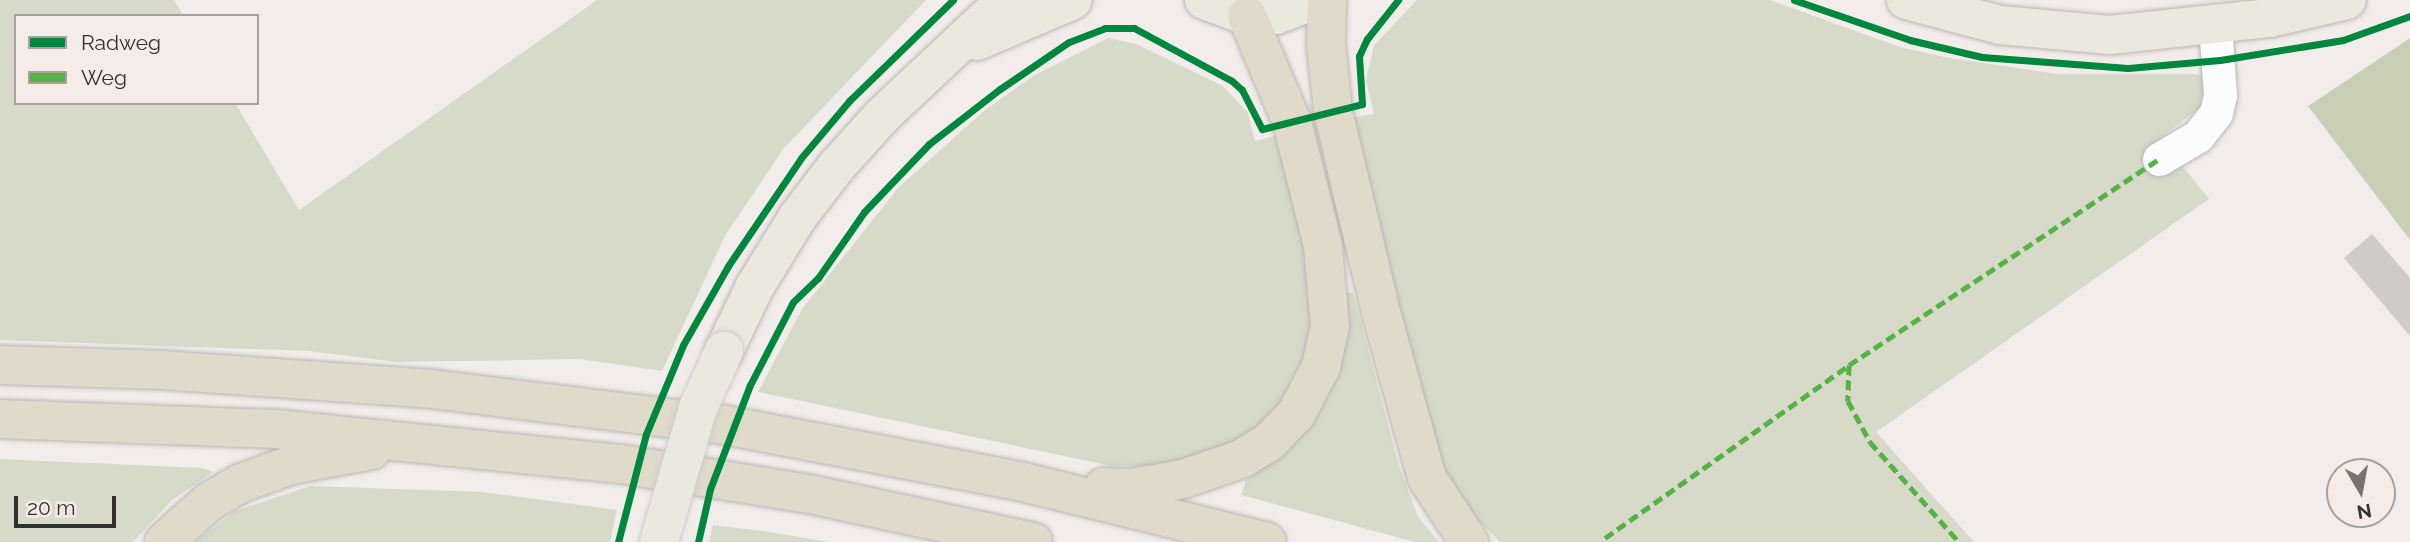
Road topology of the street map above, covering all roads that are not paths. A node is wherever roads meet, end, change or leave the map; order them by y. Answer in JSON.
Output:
{"nodes":[{"id":1,"x":1006,"y":0,"type":"edge"},
{"id":2,"x":1073,"y":0,"type":"edge"},
{"id":3,"x":1204,"y":0,"type":"edge"},
{"id":4,"x":1315,"y":0,"type":"edge"},
{"id":5,"x":1327,"y":0,"type":"edge"},
{"id":6,"x":1906,"y":0,"type":"edge"},
{"id":7,"x":2347,"y":0,"type":"edge"},
{"id":8,"x":1247,"y":16,"type":"junction"},
{"id":9,"x":2216,"y":26,"type":"junction"},
{"id":10,"x":946,"y":55,"type":"junction"},
{"id":11,"x":2159,"y":159,"type":"dead end"},
{"id":12,"x":0,"y":365,"type":"edge"},
{"id":13,"x":0,"y":419,"type":"edge"},
{"id":14,"x":432,"y":442,"type":"junction"},
{"id":15,"x":1020,"y":481,"type":"junction"},
{"id":16,"x":814,"y":495,"type":"junction"},
{"id":17,"x":164,"y":542,"type":"edge"},
{"id":18,"x":659,"y":542,"type":"edge"},
{"id":19,"x":916,"y":542,"type":"edge"},
{"id":20,"x":1033,"y":542,"type":"edge"},
{"id":21,"x":1267,"y":542,"type":"edge"},
{"id":22,"x":1469,"y":542,"type":"edge"}],
"edges":[{"from":1,"to":10,"type":"main road"},
{"from":2,"to":10,"type":"main road"},
{"from":3,"to":8,"type":"main road"},
{"from":4,"to":8,"type":"main road"},
{"from":5,"to":22,"type":"highway"},
{"from":6,"to":9,"type":"main road"},
{"from":7,"to":9,"type":"main road"},
{"from":8,"to":15,"type":"highway"},
{"from":9,"to":11,"type":"lane"},
{"from":10,"to":18,"type":"main road","bridge":true},
{"from":12,"to":15,"type":"highway"},
{"from":13,"to":14,"type":"highway"},
{"from":14,"to":16,"type":"highway"},
{"from":14,"to":17,"type":"highway"},
{"from":15,"to":21,"type":"highway"},
{"from":16,"to":19,"type":"highway"},
{"from":16,"to":20,"type":"highway"}]}
